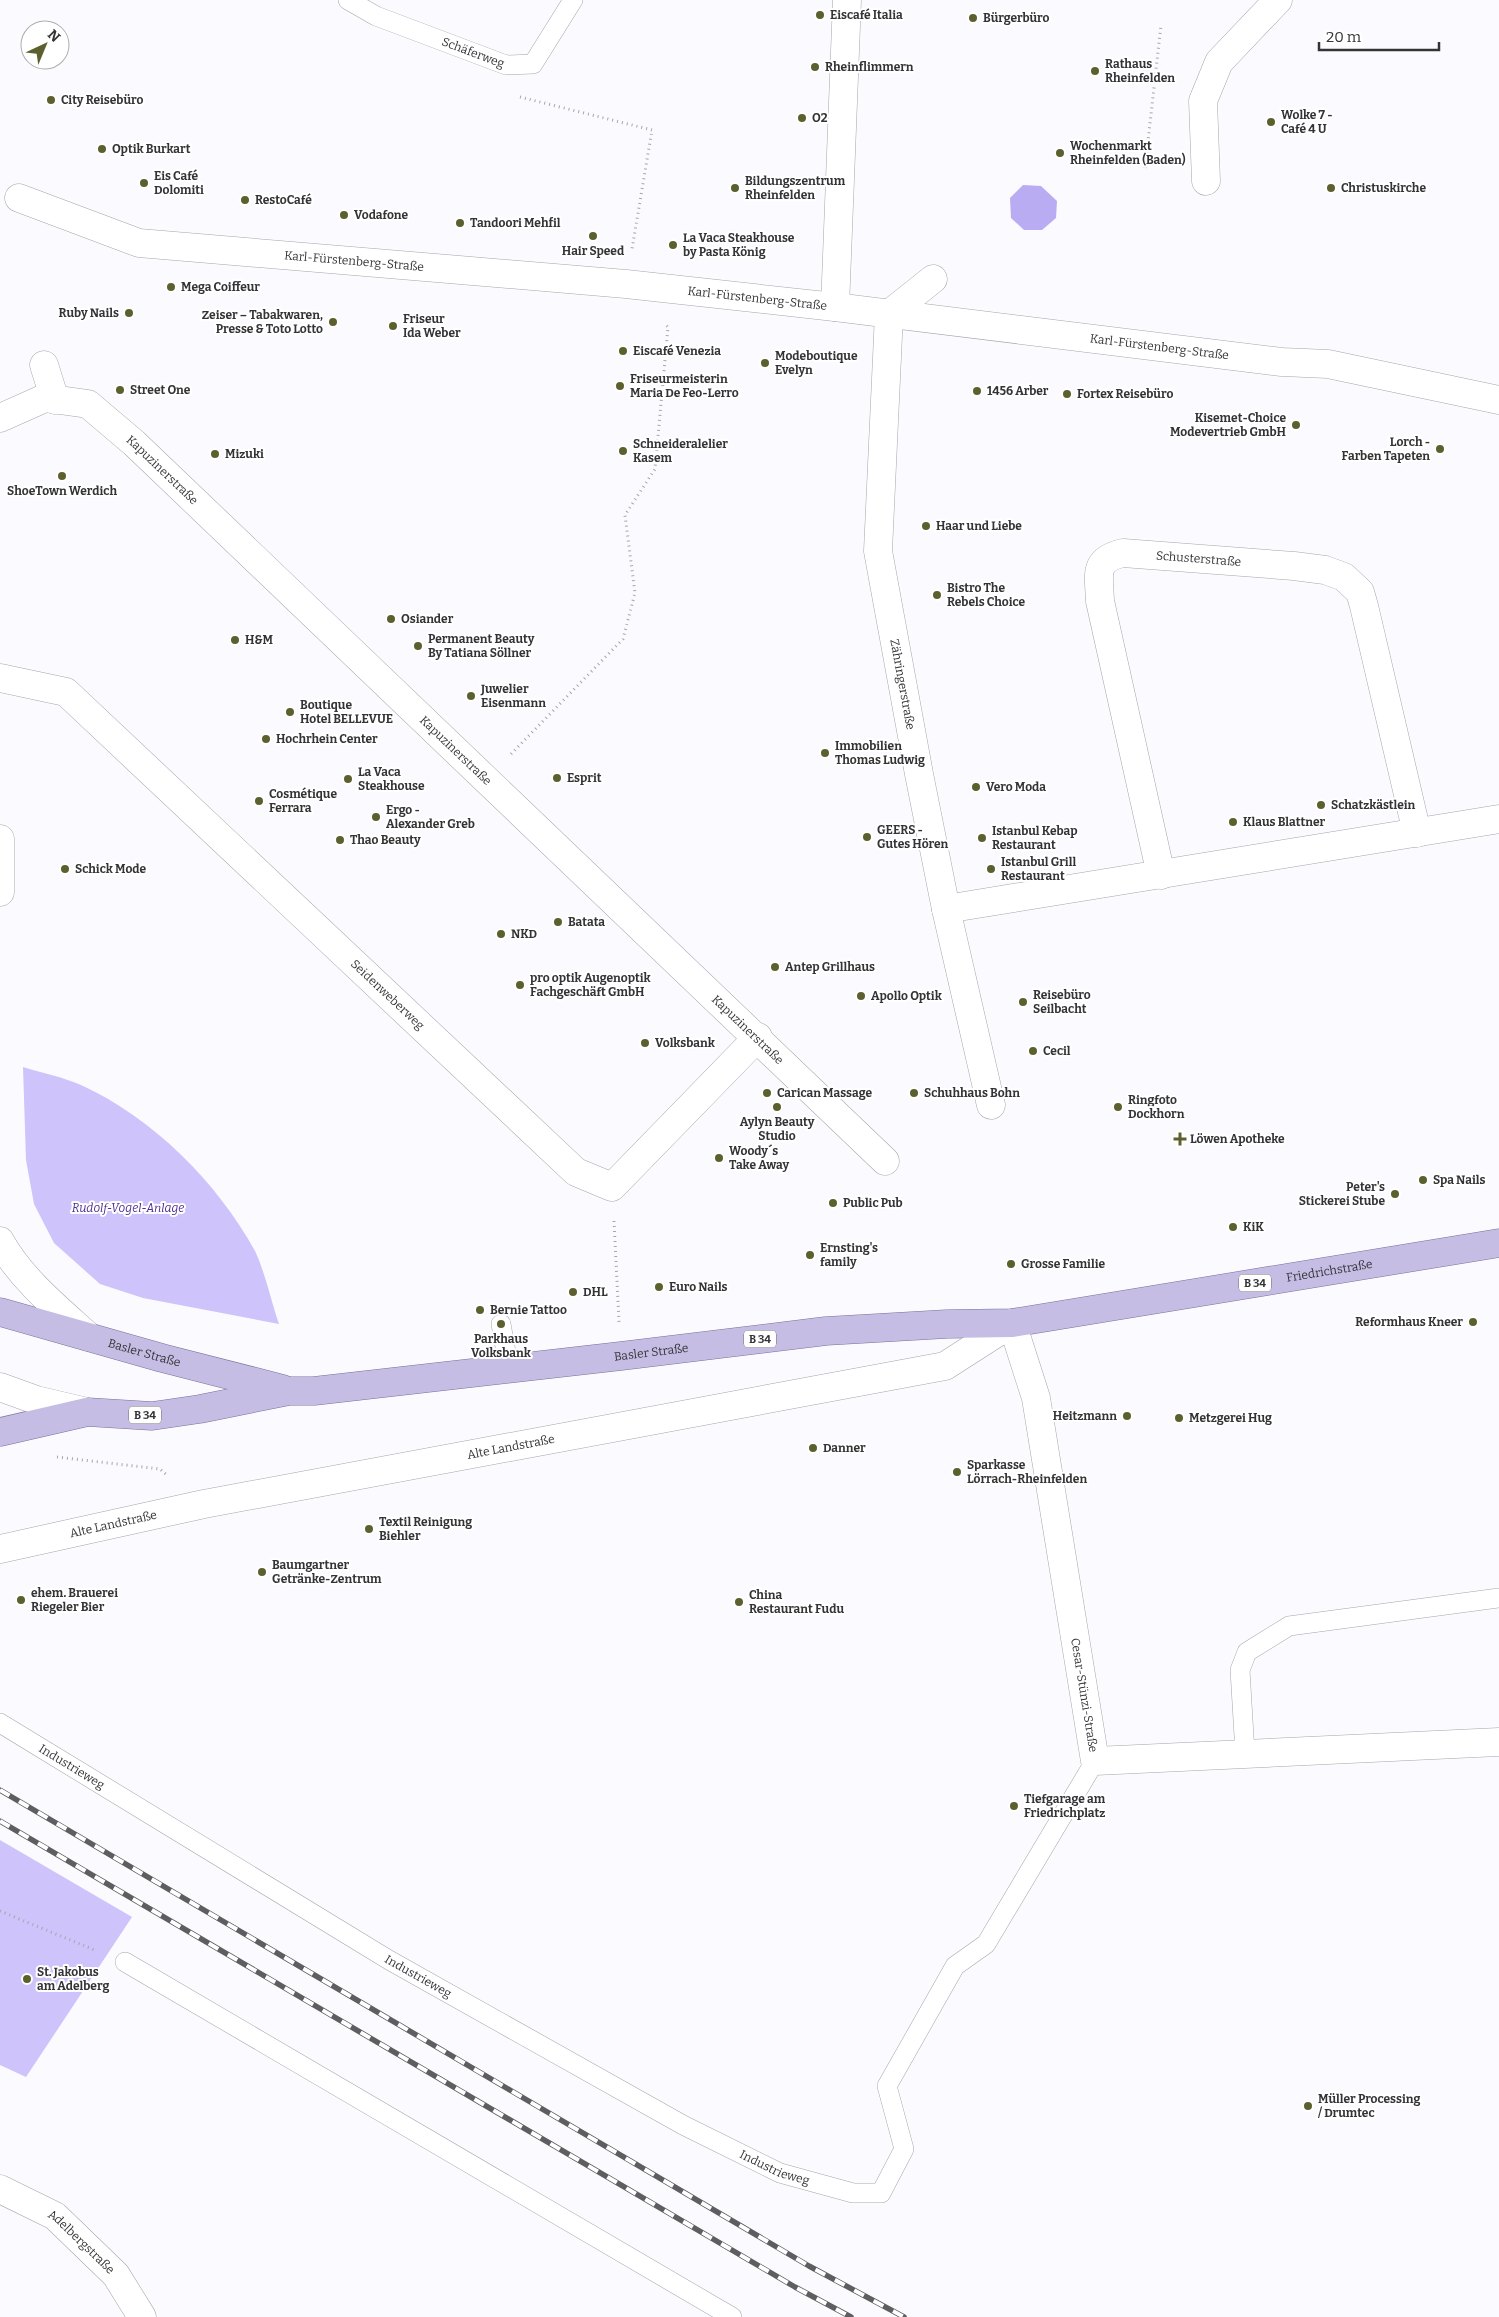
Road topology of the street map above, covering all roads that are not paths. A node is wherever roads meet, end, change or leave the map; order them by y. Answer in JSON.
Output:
{"nodes":[{"id":1,"x":348,"y":0,"type":"edge"},
{"id":2,"x":573,"y":0,"type":"edge"},
{"id":3,"x":847,"y":0,"type":"edge"},
{"id":4,"x":1278,"y":0,"type":"edge"},
{"id":5,"x":1206,"y":181,"type":"dead end"},
{"id":6,"x":19,"y":198,"type":"dead end"},
{"id":7,"x":933,"y":279,"type":"dead end"},
{"id":8,"x":834,"y":307,"type":"junction"},
{"id":9,"x":889,"y":314,"type":"junction"},
{"id":10,"x":44,"y":365,"type":"dead end"},
{"id":11,"x":55,"y":400,"type":"junction"},
{"id":12,"x":1499,"y":400,"type":"edge"},
{"id":13,"x":1,"y":423,"type":"edge"},
{"id":14,"x":0,"y":678,"type":"edge"},
{"id":15,"x":1499,"y":819,"type":"edge"},
{"id":16,"x":1417,"y":833,"type":"junction"},
{"id":17,"x":0,"y":839,"type":"edge"},
{"id":18,"x":1161,"y":874,"type":"junction"},
{"id":19,"x":0,"y":892,"type":"edge"},
{"id":20,"x":946,"y":910,"type":"junction"},
{"id":21,"x":758,"y":1037,"type":"junction"},
{"id":22,"x":991,"y":1105,"type":"dead end"},
{"id":23,"x":885,"y":1161,"type":"dead end"},
{"id":24,"x":0,"y":1241,"type":"edge"},
{"id":25,"x":1499,"y":1243,"type":"edge"},
{"id":26,"x":0,"y":1312,"type":"edge"},
{"id":27,"x":501,"y":1324,"type":"dead end"},
{"id":28,"x":1012,"y":1324,"type":"junction"},
{"id":29,"x":89,"y":1336,"type":"junction"},
{"id":30,"x":509,"y":1369,"type":"junction"},
{"id":31,"x":0,"y":1387,"type":"edge"},
{"id":32,"x":289,"y":1391,"type":"junction"},
{"id":33,"x":88,"y":1412,"type":"junction"},
{"id":34,"x":0,"y":1432,"type":"edge"},
{"id":35,"x":0,"y":1549,"type":"edge"},
{"id":36,"x":1499,"y":1598,"type":"edge"},
{"id":37,"x":0,"y":1723,"type":"edge"},
{"id":38,"x":1499,"y":1742,"type":"edge"},
{"id":39,"x":1245,"y":1753,"type":"junction"},
{"id":40,"x":1094,"y":1761,"type":"junction"},
{"id":41,"x":125,"y":1962,"type":"road end"},
{"id":42,"x":0,"y":2189,"type":"edge"},
{"id":43,"x":142,"y":2317,"type":"edge"},
{"id":44,"x":732,"y":2317,"type":"edge"}],
"edges":[{"from":1,"to":2,"type":"lane","name":"Schäferweg"},
{"from":3,"to":8,"type":"street"},
{"from":4,"to":5,"type":"street"},
{"from":6,"to":8,"type":"street","name":"Karl-Fürstenberg-Straße"},
{"from":7,"to":9,"type":"street"},
{"from":8,"to":9,"type":"street","name":"Karl-Fürstenberg-Straße"},
{"from":9,"to":12,"type":"street","name":"Karl-Fürstenberg-Straße"},
{"from":9,"to":20,"type":"street","name":"Zähringerstraße"},
{"from":10,"to":11,"type":"street"},
{"from":11,"to":13,"type":"street","name":"Kapuzinerstraße"},
{"from":11,"to":21,"type":"street","name":"Kapuzinerstraße"},
{"from":14,"to":21,"type":"street","name":"Seidenweberweg"},
{"from":15,"to":16,"type":"street"},
{"from":16,"to":18,"type":"street"},
{"from":16,"to":18,"type":"street","name":"Schusterstraße"},
{"from":17,"to":19,"type":"street"},
{"from":18,"to":20,"type":"street"},
{"from":20,"to":22,"type":"street","name":"Zähringerstraße"},
{"from":21,"to":23,"type":"street","name":"Kapuzinerstraße"},
{"from":24,"to":29,"type":"street"},
{"from":25,"to":28,"type":"main road","name":"Friedrichstraße","number":"B 34"},
{"from":26,"to":29,"type":"main road","name":"Basler Straße","number":"B 34"},
{"from":27,"to":30,"type":"lane"},
{"from":28,"to":30,"type":"main road","name":"Basler Straße","number":"B 34"},
{"from":28,"to":35,"type":"street","name":"Alte Landstraße"},
{"from":28,"to":40,"type":"street","name":"Cesar-Stünzi-Straße"},
{"from":29,"to":32,"type":"main road","name":"Basler Straße","number":"B 34"},
{"from":30,"to":32,"type":"main road","name":"Basler Straße","number":"B 34"},
{"from":31,"to":33,"type":"street","name":"Basler Straße","number":"B 34"},
{"from":32,"to":33,"type":"main road","name":"Basler Straße","number":"B 34"},
{"from":33,"to":34,"type":"main road","name":"Basler Straße","number":"B 34"},
{"from":36,"to":39,"type":"lane"},
{"from":37,"to":40,"type":"lane","name":"Industrieweg"},
{"from":38,"to":39,"type":"street","name":"Cesar-Stünzi-Straße"},
{"from":39,"to":40,"type":"street","name":"Cesar-Stünzi-Straße"},
{"from":41,"to":44,"type":"lane"},
{"from":42,"to":43,"type":"street","name":"Adelbergstraße"}]}
